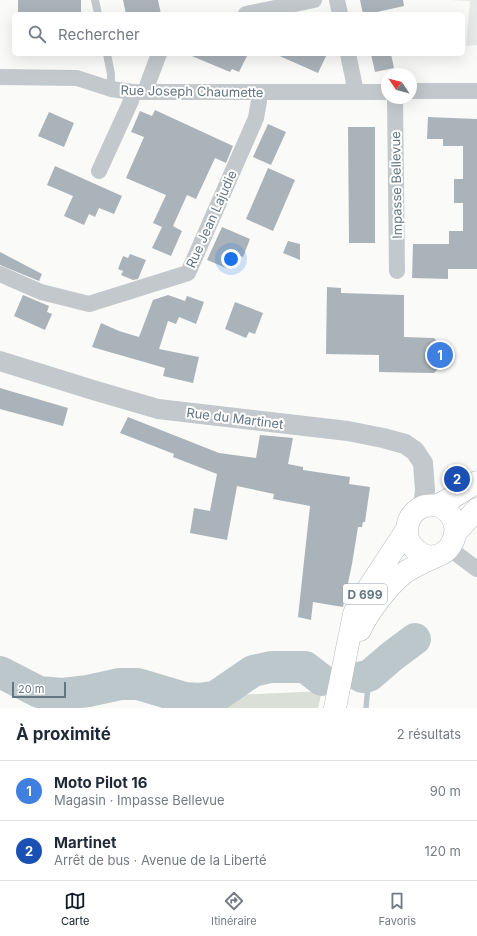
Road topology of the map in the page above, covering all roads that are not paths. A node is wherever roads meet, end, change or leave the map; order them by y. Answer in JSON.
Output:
{"nodes":[{"id":1,"x":95,"y":0,"type":"edge"},
{"id":2,"x":314,"y":0,"type":"edge"},
{"id":3,"x":337,"y":0,"type":"edge"},
{"id":4,"x":98,"y":12,"type":"edge"},
{"id":5,"x":256,"y":12,"type":"edge"},
{"id":6,"x":340,"y":12,"type":"edge"},
{"id":7,"x":107,"y":56,"type":"edge"},
{"id":8,"x":158,"y":56,"type":"edge"},
{"id":9,"x":348,"y":56,"type":"edge"},
{"id":10,"x":0,"y":77,"type":"edge"},
{"id":11,"x":111,"y":90,"type":"junction"},
{"id":12,"x":417,"y":91,"type":"edge"},
{"id":13,"x":477,"y":91,"type":"edge"},
{"id":14,"x":140,"y":92,"type":"junction"},
{"id":15,"x":259,"y":92,"type":"junction"},
{"id":16,"x":356,"y":92,"type":"junction"},
{"id":17,"x":381,"y":92,"type":"edge"},
{"id":18,"x":395,"y":104,"type":"edge"},
{"id":19,"x":98,"y":171,"type":"dead end"},
{"id":20,"x":397,"y":271,"type":"dead end"},
{"id":21,"x":0,"y":274,"type":"edge"},
{"id":22,"x":0,"y":361,"type":"edge"},
{"id":23,"x":477,"y":482,"type":"edge"},
{"id":24,"x":431,"y":506,"type":"junction"},
{"id":25,"x":477,"y":508,"type":"edge"},
{"id":26,"x":407,"y":529,"type":"junction"},
{"id":27,"x":449,"y":545,"type":"junction"},
{"id":28,"x":477,"y":569,"type":"edge"},
{"id":29,"x":344,"y":668,"type":"junction"},
{"id":30,"x":335,"y":708,"type":"edge"}],
"edges":[{"from":1,"to":4,"type":"lane"},
{"from":2,"to":5,"type":"street"},
{"from":3,"to":6,"type":"street"},
{"from":7,"to":11,"type":"lane"},
{"from":8,"to":14,"type":"street"},
{"from":9,"to":16,"type":"street"},
{"from":10,"to":11,"type":"street","name":"Rue Joseph Chaumette"},
{"from":11,"to":14,"type":"street","name":"Rue Joseph Chaumette"},
{"from":12,"to":13,"type":"street"},
{"from":14,"to":15,"type":"street","name":"Rue Joseph Chaumette"},
{"from":14,"to":19,"type":"street"},
{"from":15,"to":16,"type":"street","name":"Rue Joseph Chaumette"},
{"from":15,"to":21,"type":"street","name":"Rue Jean Lajudie"},
{"from":16,"to":17,"type":"street","name":"Rue Joseph Chaumette"},
{"from":18,"to":20,"type":"street","name":"Impasse Bellevue"},
{"from":22,"to":24,"type":"street","name":"Rue du Martinet"},
{"from":23,"to":24,"type":"main road"},
{"from":24,"to":26,"type":"main road"},
{"from":24,"to":27,"type":"main road"},
{"from":25,"to":27,"type":"main road","number":"D 699"},
{"from":26,"to":27,"type":"main road"},
{"from":26,"to":29,"type":"main road","number":"D 699"},
{"from":27,"to":28,"type":"street"},
{"from":27,"to":29,"type":"main road","number":"D 699"},
{"from":29,"to":30,"type":"main road","number":"D 699"}]}
